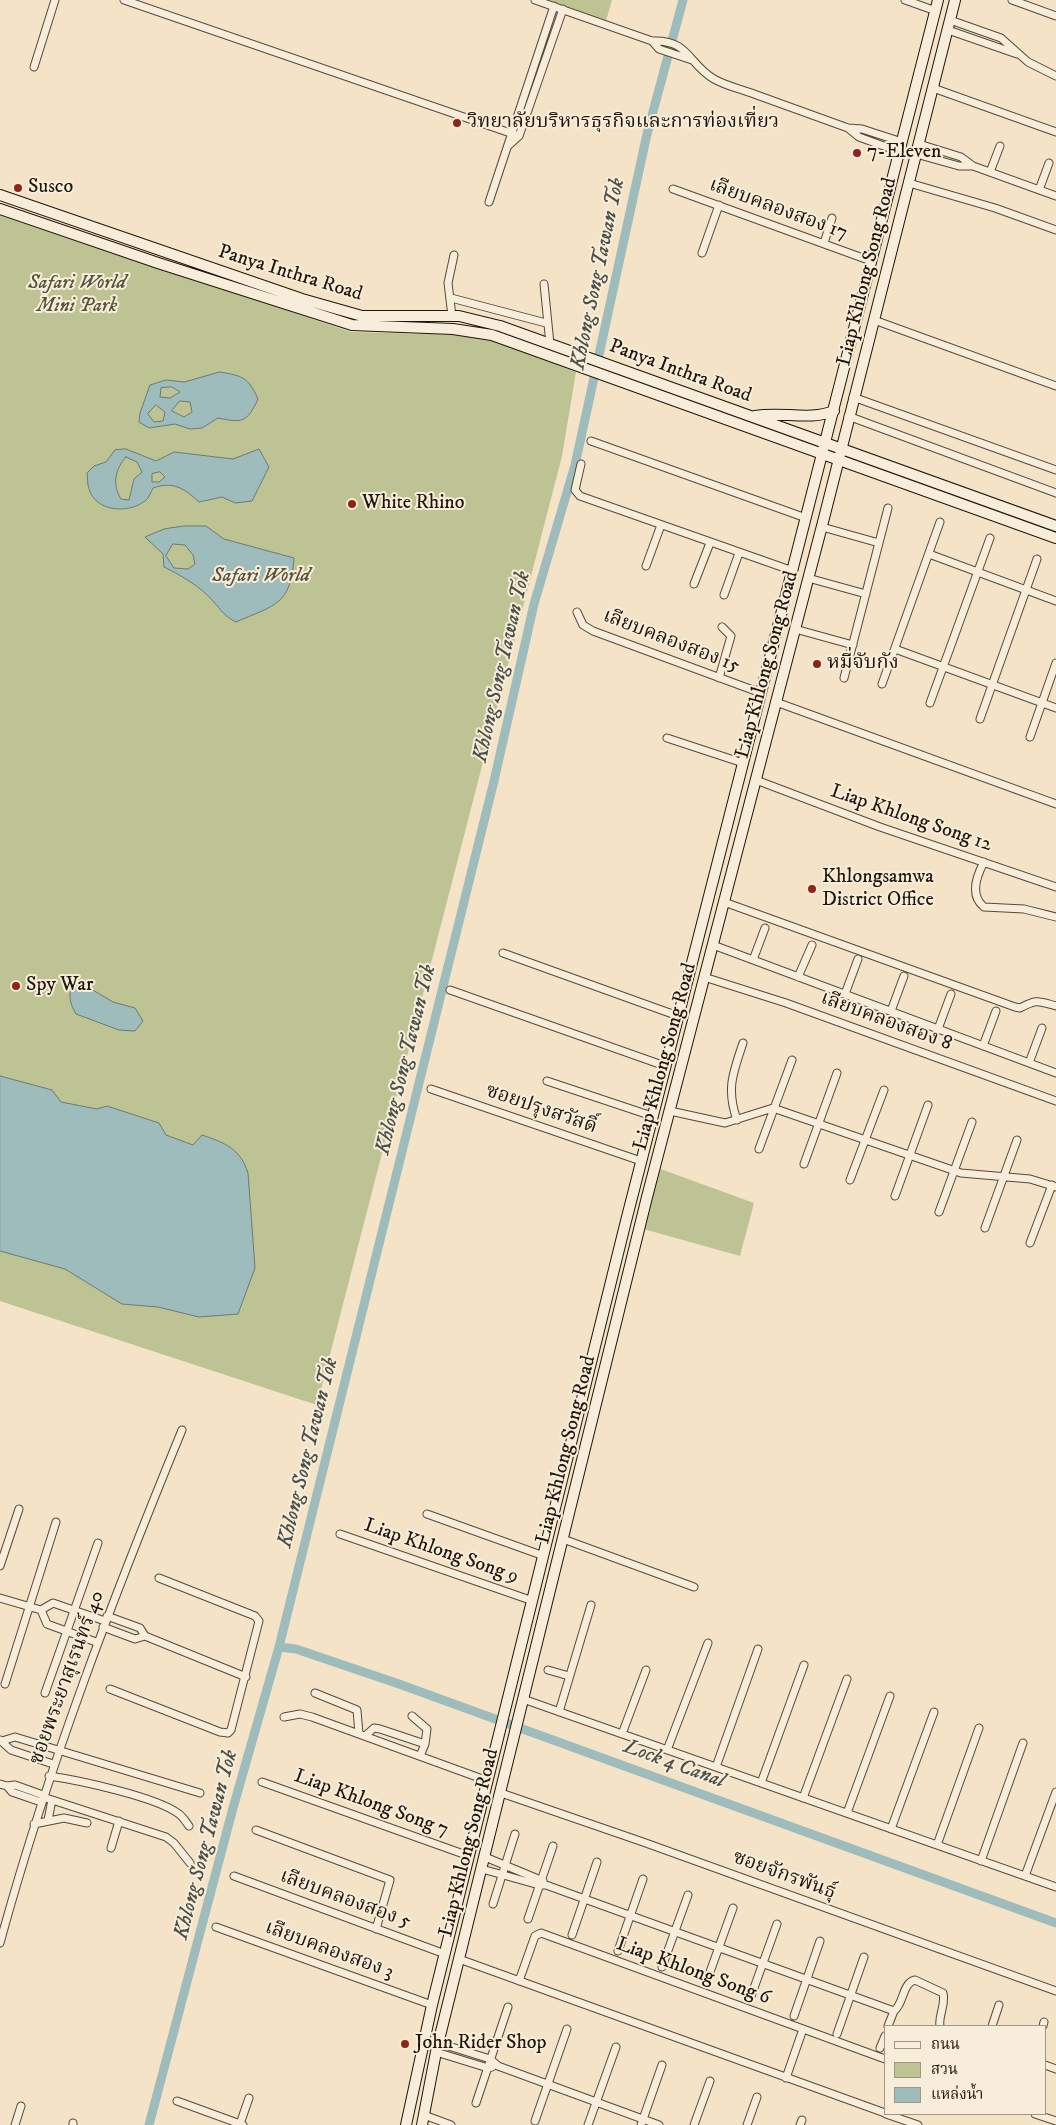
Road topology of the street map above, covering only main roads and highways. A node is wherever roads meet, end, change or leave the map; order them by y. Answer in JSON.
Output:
{"nodes":[{"id":1,"x":955,"y":0,"type":"edge"},
{"id":2,"x":937,"y":5,"type":"edge"},
{"id":3,"x":0,"y":195,"type":"edge"},
{"id":4,"x":0,"y":209,"type":"edge"},
{"id":5,"x":594,"y":360,"type":"junction"},
{"id":6,"x":591,"y":370,"type":"junction"},
{"id":7,"x":834,"y":411,"type":"junction"},
{"id":8,"x":754,"y":416,"type":"junction"},
{"id":9,"x":827,"y":442,"type":"junction"},
{"id":10,"x":841,"y":448,"type":"junction"},
{"id":11,"x":824,"y":453,"type":"junction"},
{"id":12,"x":838,"y":459,"type":"junction"},
{"id":13,"x":1056,"y":526,"type":"edge"},
{"id":14,"x":1056,"y":538,"type":"edge"},
{"id":15,"x":754,"y":720,"type":"junction"},
{"id":16,"x":770,"y":724,"type":"junction"},
{"id":17,"x":436,"y":2051,"type":"junction"},
{"id":18,"x":420,"y":2056,"type":"junction"},
{"id":19,"x":423,"y":2120,"type":"edge"},
{"id":20,"x":406,"y":2125,"type":"edge"}],
"edges":[{"from":1,"to":10,"type":"main road","name":"Liap Khlong Song Road"},
{"from":2,"to":7,"type":"main road","name":"Liap Khlong Song Road"},
{"from":3,"to":5,"type":"main road","name":"Panya Inthra Road"},
{"from":4,"to":6,"type":"main road","name":"Panya Inthra Road"},
{"from":5,"to":6,"type":"main road"},
{"from":5,"to":8,"type":"main road","name":"Panya Inthra Road"},
{"from":6,"to":11,"type":"main road","name":"Panya Inthra Road"},
{"from":7,"to":8,"type":"main road"},
{"from":7,"to":9,"type":"main road","name":"Liap Khlong Song Road"},
{"from":8,"to":9,"type":"main road","name":"Panya Inthra Road"},
{"from":9,"to":10,"type":"main road","name":"Panya Inthra Road"},
{"from":9,"to":11,"type":"main road","name":"Liap Khlong Song Road"},
{"from":10,"to":12,"type":"main road","name":"Liap Khlong Song Road"},
{"from":10,"to":13,"type":"main road","name":"Panya Inthra Road"},
{"from":11,"to":12,"type":"main road","name":"Panya Inthra Road"},
{"from":11,"to":15,"type":"main road","name":"Liap Khlong Song Road"},
{"from":12,"to":14,"type":"main road","name":"Panya Inthra Road"},
{"from":12,"to":16,"type":"main road","name":"Liap Khlong Song Road"},
{"from":15,"to":16,"type":"main road"},
{"from":15,"to":18,"type":"main road","name":"Liap Khlong Song Road"},
{"from":16,"to":17,"type":"main road","name":"Liap Khlong Song Road"},
{"from":17,"to":18,"type":"main road"},
{"from":17,"to":19,"type":"main road","name":"Liap Khlong Song Road"},
{"from":18,"to":20,"type":"main road","name":"Liap Khlong Song Road"}]}
